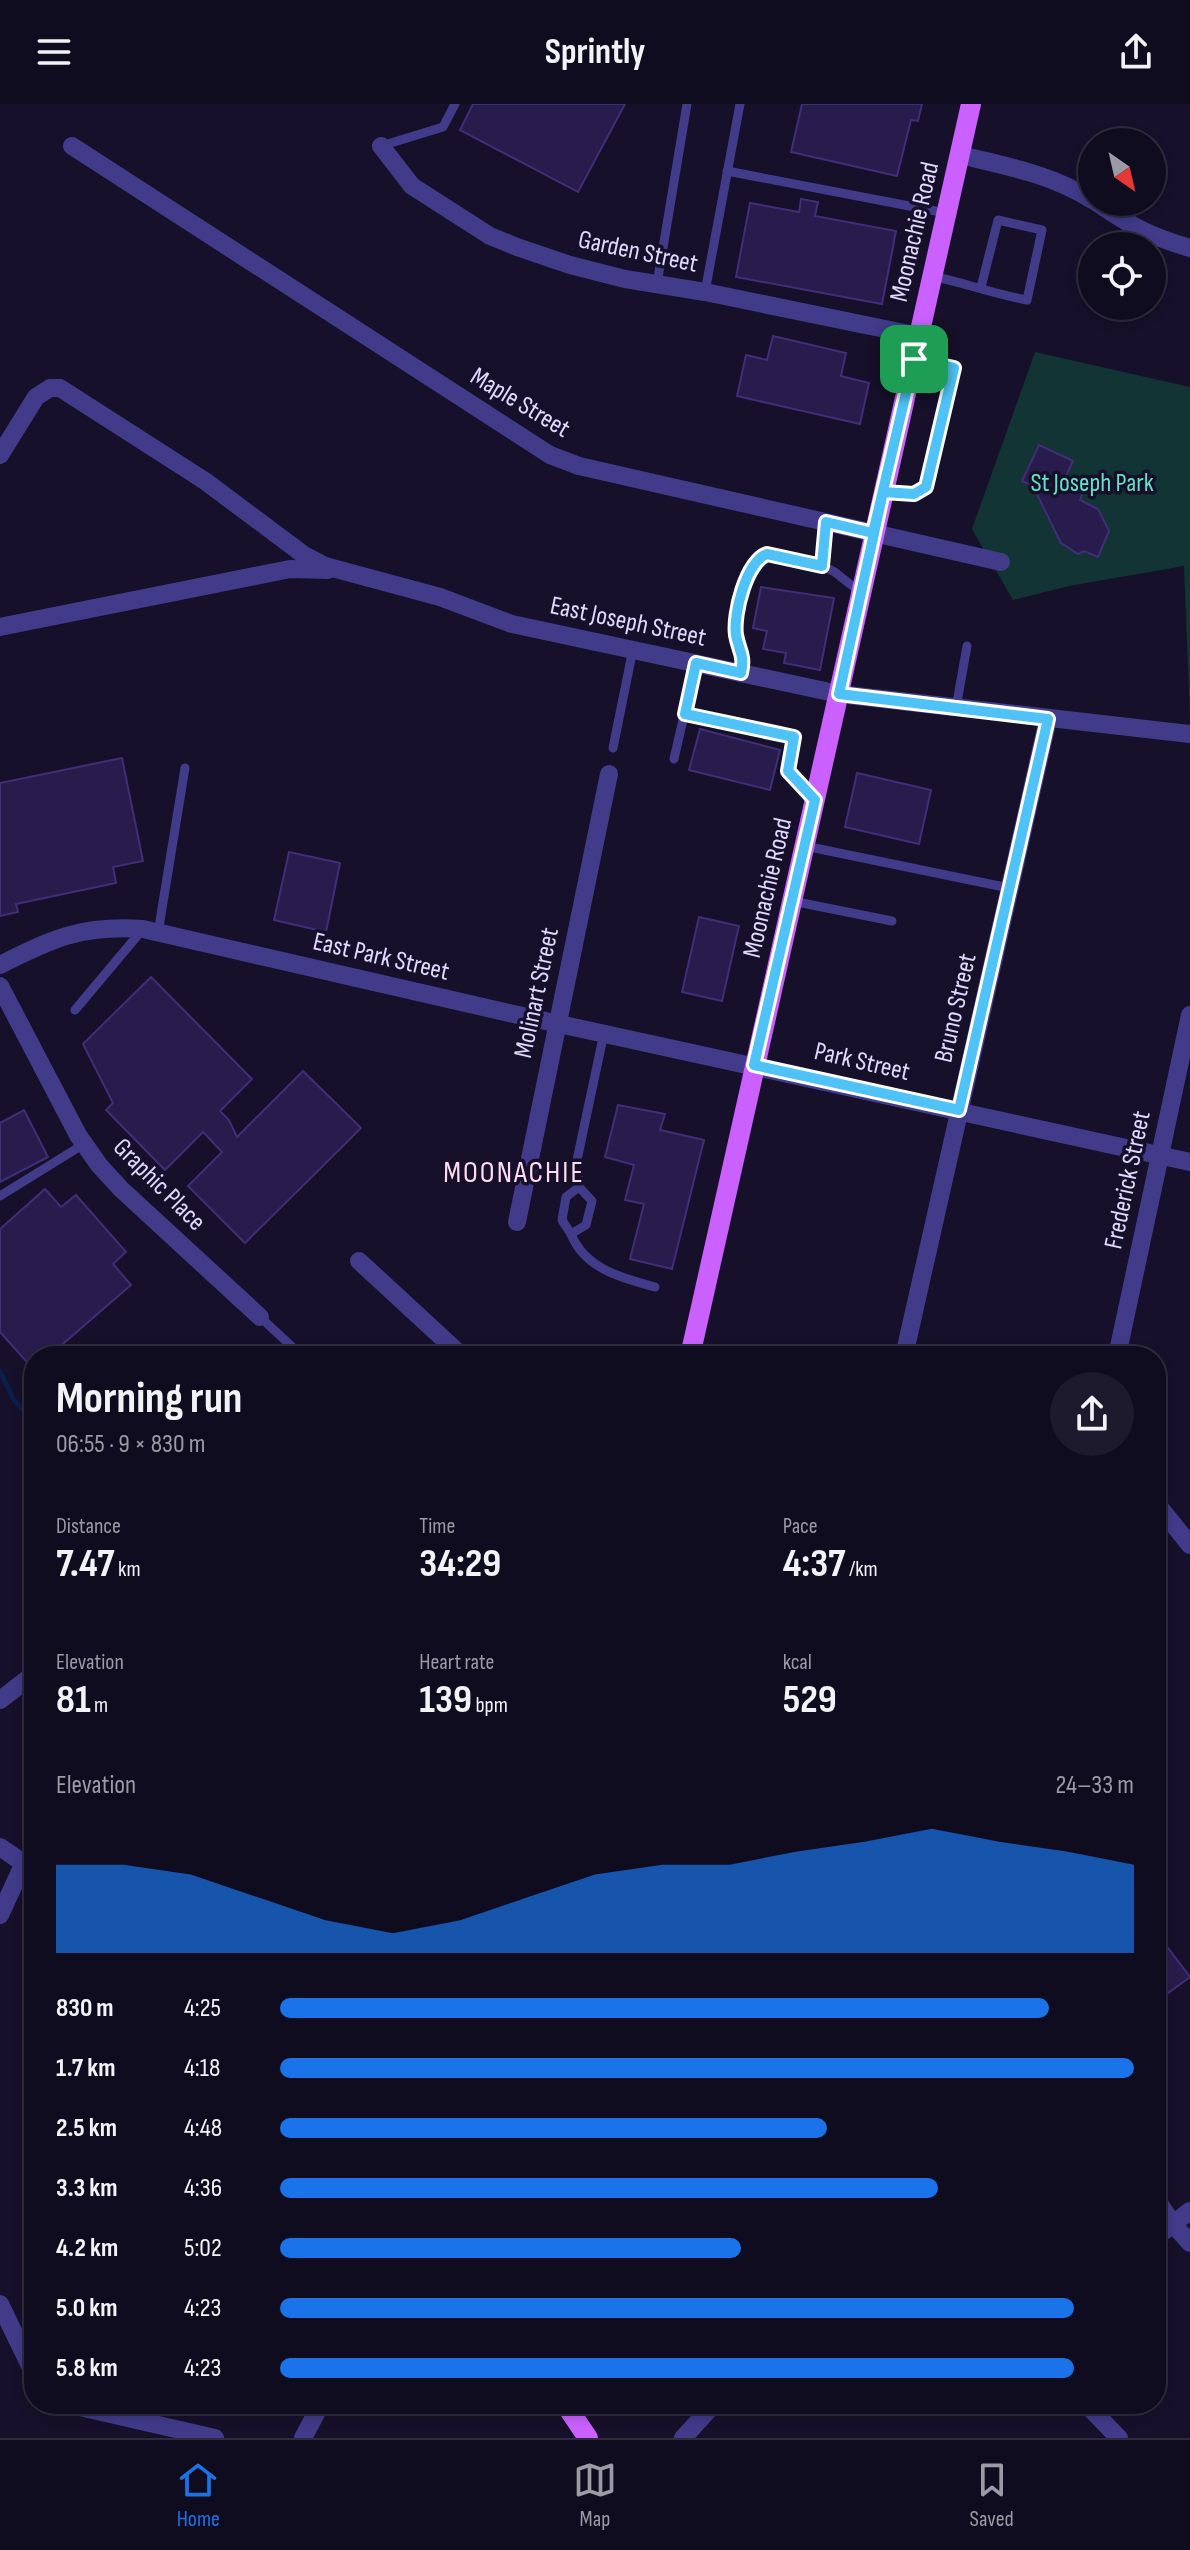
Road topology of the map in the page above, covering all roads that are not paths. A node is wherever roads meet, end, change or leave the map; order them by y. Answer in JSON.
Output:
{"nodes":[{"id":1,"x":455,"y":104,"type":"edge"},
{"id":2,"x":687,"y":104,"type":"edge"},
{"id":3,"x":740,"y":104,"type":"edge"},
{"id":4,"x":971,"y":104,"type":"edge"},
{"id":5,"x":72,"y":146,"type":"dead end"},
{"id":6,"x":381,"y":146,"type":"joint"},
{"id":7,"x":960,"y":155,"type":"junction"},
{"id":8,"x":727,"y":171,"type":"junction"},
{"id":9,"x":1078,"y":192,"type":"edge"},
{"id":10,"x":946,"y":213,"type":"junction"},
{"id":11,"x":1115,"y":216,"type":"edge"},
{"id":12,"x":1190,"y":248,"type":"edge"},
{"id":13,"x":932,"y":276,"type":"junction"},
{"id":14,"x":657,"y":284,"type":"junction"},
{"id":15,"x":981,"y":287,"type":"junction"},
{"id":16,"x":705,"y":292,"type":"junction"},
{"id":17,"x":919,"y":336,"type":"junction"},
{"id":18,"x":914,"y":359,"type":"junction"},
{"id":19,"x":0,"y":455,"type":"edge"},
{"id":20,"x":883,"y":492,"type":"junction"},
{"id":21,"x":826,"y":522,"type":"junction"},
{"id":22,"x":873,"y":533,"type":"junction"},
{"id":23,"x":1001,"y":562,"type":"dead end"},
{"id":24,"x":822,"y":566,"type":"junction"},
{"id":25,"x":346,"y":572,"type":"junction"},
{"id":26,"x":861,"y":591,"type":"junction"},
{"id":27,"x":0,"y":627,"type":"edge"},
{"id":28,"x":967,"y":646,"type":"dead end"},
{"id":29,"x":633,"y":649,"type":"junction"},
{"id":30,"x":696,"y":663,"type":"junction"},
{"id":31,"x":741,"y":673,"type":"junction"},
{"id":32,"x":839,"y":694,"type":"junction"},
{"id":33,"x":956,"y":708,"type":"junction"},
{"id":34,"x":685,"y":714,"type":"junction"},
{"id":35,"x":1048,"y":719,"type":"junction"},
{"id":36,"x":1190,"y":734,"type":"edge"},
{"id":37,"x":613,"y":748,"type":"dead end"},
{"id":38,"x":674,"y":759,"type":"dead end"},
{"id":39,"x":185,"y":768,"type":"dead end"},
{"id":40,"x":609,"y":774,"type":"dead end"},
{"id":41,"x":815,"y":800,"type":"junction"},
{"id":42,"x":804,"y":846,"type":"junction"},
{"id":43,"x":1009,"y":888,"type":"junction"},
{"id":44,"x":792,"y":901,"type":"junction"},
{"id":45,"x":892,"y":921,"type":"dead end"},
{"id":46,"x":151,"y":931,"type":"junction"},
{"id":47,"x":0,"y":965,"type":"edge"},
{"id":48,"x":0,"y":986,"type":"edge"},
{"id":49,"x":75,"y":1010,"type":"dead end"},
{"id":50,"x":1190,"y":1015,"type":"edge"},
{"id":51,"x":557,"y":1023,"type":"junction"},
{"id":52,"x":604,"y":1033,"type":"junction"},
{"id":53,"x":754,"y":1065,"type":"junction"},
{"id":54,"x":959,"y":1110,"type":"junction"},
{"id":55,"x":84,"y":1144,"type":"junction"},
{"id":56,"x":1160,"y":1155,"type":"junction"},
{"id":57,"x":1190,"y":1162,"type":"edge"},
{"id":58,"x":579,"y":1187,"type":"junction"},
{"id":59,"x":0,"y":1196,"type":"edge"},
{"id":60,"x":517,"y":1222,"type":"dead end"},
{"id":61,"x":571,"y":1234,"type":"junction"},
{"id":62,"x":359,"y":1261,"type":"dead end"},
{"id":63,"x":655,"y":1287,"type":"dead end"},
{"id":64,"x":260,"y":1317,"type":"joint"},
{"id":65,"x":291,"y":1346,"type":"edge"},
{"id":66,"x":451,"y":1346,"type":"edge"},
{"id":67,"x":692,"y":1346,"type":"edge"},
{"id":68,"x":906,"y":1346,"type":"edge"},
{"id":69,"x":1119,"y":1346,"type":"edge"},
{"id":70,"x":1166,"y":1519,"type":"edge"},
{"id":71,"x":1190,"y":1545,"type":"edge"},
{"id":72,"x":24,"y":1682,"type":"edge"},
{"id":73,"x":0,"y":1700,"type":"edge"},
{"id":74,"x":0,"y":1847,"type":"edge"},
{"id":75,"x":24,"y":1864,"type":"edge"},
{"id":76,"x":24,"y":1875,"type":"edge"},
{"id":77,"x":0,"y":1915,"type":"edge"},
{"id":78,"x":1190,"y":2211,"type":"edge"},
{"id":79,"x":1166,"y":2214,"type":"edge"},
{"id":80,"x":1173,"y":2224,"type":"junction"},
{"id":81,"x":1166,"y":2229,"type":"edge"},
{"id":82,"x":1190,"y":2243,"type":"edge"},
{"id":83,"x":0,"y":2304,"type":"edge"},
{"id":84,"x":24,"y":2341,"type":"edge"},
{"id":85,"x":111,"y":2414,"type":"edge"},
{"id":86,"x":316,"y":2414,"type":"edge"},
{"id":87,"x":572,"y":2414,"type":"edge"},
{"id":88,"x":705,"y":2414,"type":"edge"},
{"id":89,"x":1096,"y":2414,"type":"edge"},
{"id":90,"x":215,"y":2438,"type":"edge"},
{"id":91,"x":303,"y":2438,"type":"edge"},
{"id":92,"x":588,"y":2438,"type":"edge"},
{"id":93,"x":683,"y":2438,"type":"edge"},
{"id":94,"x":1119,"y":2438,"type":"edge"}],
"edges":[{"from":1,"to":6,"type":"lane"},
{"from":2,"to":14,"type":"lane"},
{"from":3,"to":8,"type":"lane"},
{"from":4,"to":7,"type":"main road","name":"Moonachie Road"},
{"from":5,"to":21,"type":"street","name":"Maple Street"},
{"from":6,"to":14,"type":"street","name":"Garden Street"},
{"from":7,"to":9,"type":"street"},
{"from":7,"to":10,"type":"main road","name":"Moonachie Road"},
{"from":8,"to":10,"type":"lane"},
{"from":8,"to":16,"type":"lane"},
{"from":10,"to":13,"type":"main road","name":"Moonachie Road"},
{"from":11,"to":12,"type":"street"},
{"from":13,"to":15,"type":"lane"},
{"from":13,"to":17,"type":"main road","name":"Moonachie Road"},
{"from":14,"to":16,"type":"street","name":"Garden Street"},
{"from":15,"to":15,"type":"lane"},
{"from":16,"to":17,"type":"street","name":"Garden Street"},
{"from":17,"to":18,"type":"main road","name":"Moonachie Road"},
{"from":18,"to":20,"type":"main road","name":"Moonachie Road"},
{"from":18,"to":20,"type":"lane"},
{"from":19,"to":25,"type":"street","name":"East Joseph Street"},
{"from":20,"to":22,"type":"main road","name":"Moonachie Road"},
{"from":21,"to":22,"type":"street","name":"Maple Street"},
{"from":21,"to":24,"type":"lane"},
{"from":22,"to":23,"type":"street","name":"Maple Street"},
{"from":22,"to":26,"type":"main road","name":"Moonachie Road"},
{"from":24,"to":26,"type":"lane"},
{"from":24,"to":31,"type":"lane"},
{"from":25,"to":27,"type":"street","name":"East Joseph Street"},
{"from":25,"to":29,"type":"street","name":"East Joseph Street"},
{"from":26,"to":32,"type":"main road","name":"Moonachie Road"},
{"from":28,"to":33,"type":"lane"},
{"from":29,"to":30,"type":"street","name":"East Joseph Street"},
{"from":29,"to":37,"type":"lane"},
{"from":30,"to":31,"type":"street","name":"East Joseph Street"},
{"from":30,"to":34,"type":"lane"},
{"from":31,"to":32,"type":"street","name":"East Joseph Street"},
{"from":32,"to":33,"type":"street","name":"East Joseph Street"},
{"from":32,"to":41,"type":"main road","name":"Moonachie Road"},
{"from":33,"to":35,"type":"street","name":"East Joseph Street"},
{"from":34,"to":38,"type":"lane"},
{"from":34,"to":41,"type":"lane"},
{"from":35,"to":36,"type":"street","name":"East Joseph Street"},
{"from":35,"to":43,"type":"street","name":"Bruno Street"},
{"from":39,"to":46,"type":"lane"},
{"from":40,"to":51,"type":"street","name":"Molinart Street"},
{"from":41,"to":42,"type":"main road","name":"Moonachie Road"},
{"from":42,"to":43,"type":"lane"},
{"from":42,"to":44,"type":"main road","name":"Moonachie Road"},
{"from":43,"to":54,"type":"street","name":"Bruno Street"},
{"from":44,"to":45,"type":"lane"},
{"from":44,"to":53,"type":"main road","name":"Moonachie Road"},
{"from":46,"to":47,"type":"street","name":"East Park Street"},
{"from":46,"to":49,"type":"lane"},
{"from":46,"to":51,"type":"street","name":"East Park Street"},
{"from":48,"to":55,"type":"street","name":"Graphic Place"},
{"from":50,"to":56,"type":"street","name":"Frederick Street"},
{"from":51,"to":52,"type":"street","name":"East Park Street"},
{"from":51,"to":60,"type":"street","name":"Molinart Street"},
{"from":52,"to":53,"type":"street","name":"East Park Street"},
{"from":52,"to":58,"type":"lane"},
{"from":53,"to":54,"type":"street","name":"Park Street"},
{"from":53,"to":67,"type":"main road","name":"Moonachie Road"},
{"from":54,"to":56,"type":"street","name":"Park Street"},
{"from":54,"to":68,"type":"street","name":"Bruno Street"},
{"from":55,"to":59,"type":"lane"},
{"from":55,"to":64,"type":"street","name":"Graphic Place"},
{"from":56,"to":57,"type":"street","name":"Park Street"},
{"from":56,"to":69,"type":"street","name":"Frederick Street"},
{"from":58,"to":61,"type":"lane"},
{"from":58,"to":61,"type":"lane"},
{"from":61,"to":63,"type":"lane"},
{"from":62,"to":66,"type":"street"},
{"from":64,"to":65,"type":"lane"},
{"from":70,"to":71,"type":"street"},
{"from":72,"to":73,"type":"street"},
{"from":74,"to":75,"type":"street"},
{"from":76,"to":77,"type":"street"},
{"from":78,"to":80,"type":"street"},
{"from":79,"to":80,"type":"street"},
{"from":80,"to":81,"type":"street"},
{"from":80,"to":82,"type":"street"},
{"from":83,"to":84,"type":"street"},
{"from":85,"to":90,"type":"street"},
{"from":86,"to":91,"type":"street"},
{"from":87,"to":92,"type":"main road"},
{"from":88,"to":93,"type":"street"},
{"from":89,"to":94,"type":"street"}]}
